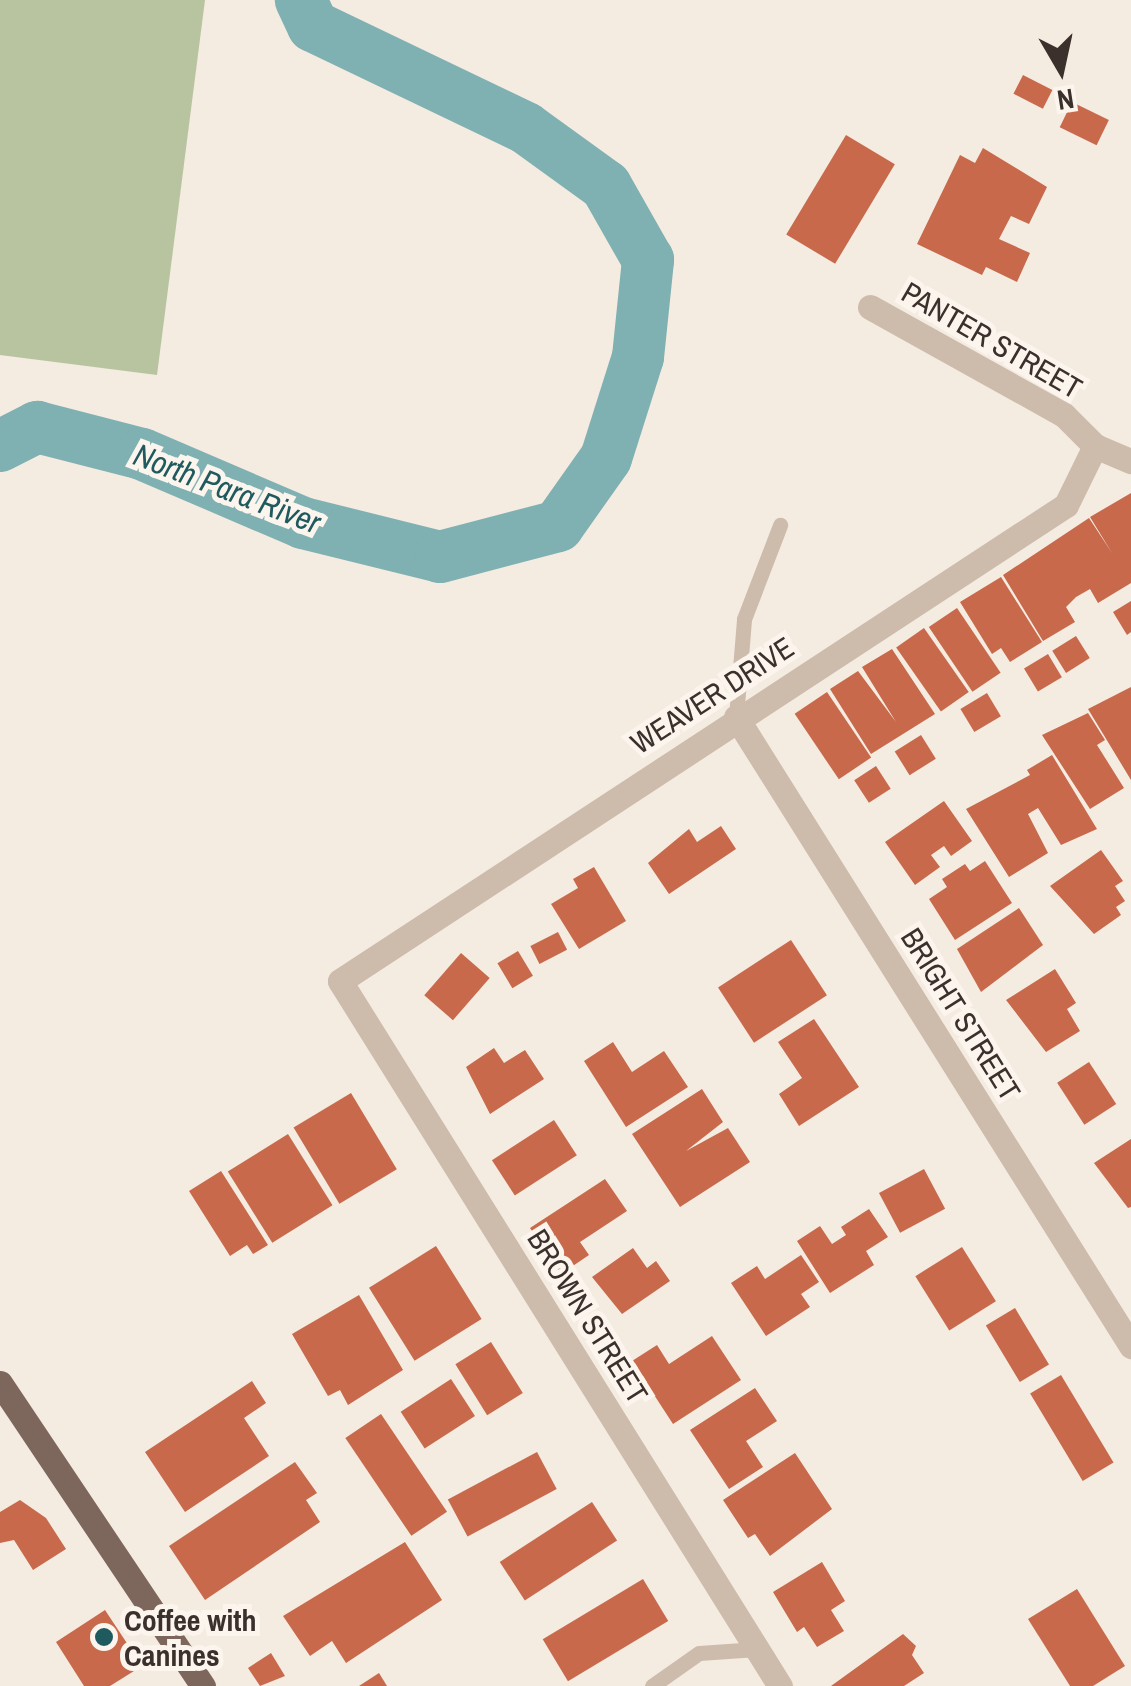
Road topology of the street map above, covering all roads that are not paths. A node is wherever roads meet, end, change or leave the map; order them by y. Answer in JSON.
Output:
{"nodes":[{"id":1,"x":870,"y":307,"type":"dead end"},
{"id":2,"x":1095,"y":446,"type":"junction"},
{"id":3,"x":1131,"y":462,"type":"edge"},
{"id":4,"x":780,"y":525,"type":"dead end"},
{"id":5,"x":736,"y":718,"type":"junction"},
{"id":6,"x":340,"y":981,"type":"joint"},
{"id":7,"x":1131,"y":1346,"type":"edge"},
{"id":8,"x":0,"y":1383,"type":"edge"},
{"id":9,"x":757,"y":1649,"type":"junction"},
{"id":10,"x":203,"y":1686,"type":"edge"},
{"id":11,"x":652,"y":1686,"type":"edge"},
{"id":12,"x":780,"y":1686,"type":"edge"}],
"edges":[{"from":1,"to":2,"type":"street","name":"PANTER STREET"},
{"from":2,"to":3,"type":"street","name":"PANTER STREET"},
{"from":2,"to":5,"type":"street","name":"WEAVER DRIVE"},
{"from":4,"to":5,"type":"lane"},
{"from":5,"to":6,"type":"street","name":"WEAVER DRIVE"},
{"from":5,"to":7,"type":"street","name":"BRIGHT STREET"},
{"from":6,"to":9,"type":"street","name":"BROWN STREET"},
{"from":8,"to":10,"type":"main road"},
{"from":9,"to":11,"type":"lane"},
{"from":9,"to":12,"type":"street","name":"BROWN STREET"}]}
